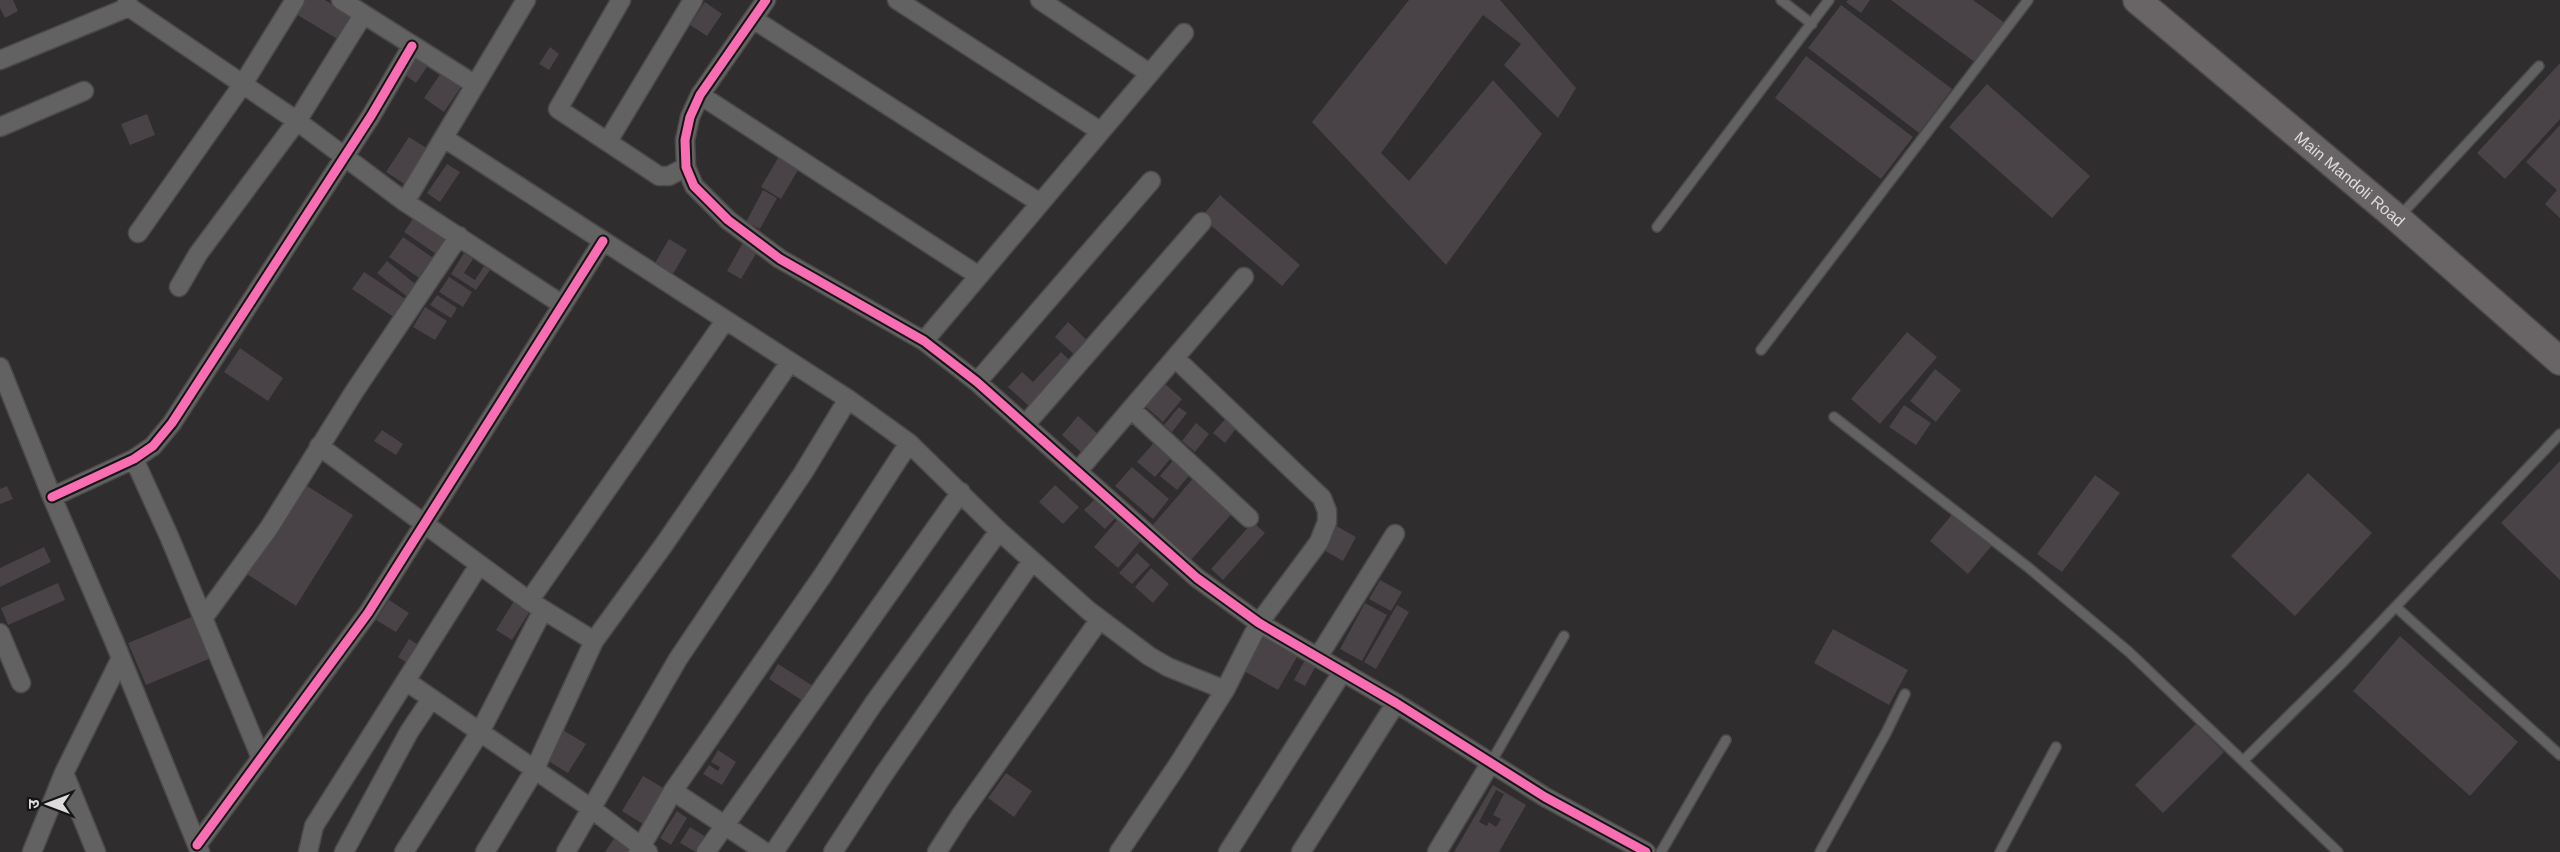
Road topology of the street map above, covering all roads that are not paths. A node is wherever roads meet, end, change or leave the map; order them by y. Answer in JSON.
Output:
{"nodes":[{"id":1,"x":295,"y":0,"type":"edge"},
{"id":2,"x":341,"y":0,"type":"edge"},
{"id":3,"x":621,"y":0,"type":"edge"},
{"id":4,"x":693,"y":0,"type":"edge"},
{"id":5,"x":766,"y":0,"type":"edge"},
{"id":6,"x":897,"y":0,"type":"edge"},
{"id":7,"x":1040,"y":0,"type":"edge"},
{"id":8,"x":1781,"y":0,"type":"edge"},
{"id":9,"x":1829,"y":0,"type":"edge"},
{"id":10,"x":2028,"y":0,"type":"edge"},
{"id":11,"x":2137,"y":0,"type":"edge"},
{"id":12,"x":519,"y":2,"type":"edge"},
{"id":13,"x":128,"y":3,"type":"edge"},
{"id":14,"x":363,"y":15,"type":"junction"},
{"id":15,"x":753,"y":19,"type":"junction"},
{"id":16,"x":1812,"y":24,"type":"junction"},
{"id":17,"x":1184,"y":33,"type":"dead end"},
{"id":18,"x":412,"y":46,"type":"junction"},
{"id":19,"x":0,"y":60,"type":"edge"},
{"id":20,"x":2539,"y":66,"type":"dead end"},
{"id":21,"x":1149,"y":73,"type":"junction"},
{"id":22,"x":243,"y":84,"type":"junction"},
{"id":23,"x":474,"y":84,"type":"junction"},
{"id":24,"x":84,"y":91,"type":"dead end"},
{"id":25,"x":700,"y":95,"type":"junction"},
{"id":26,"x":297,"y":121,"type":"junction"},
{"id":27,"x":0,"y":127,"type":"edge"},
{"id":28,"x":1100,"y":131,"type":"junction"},
{"id":29,"x":444,"y":138,"type":"junction"},
{"id":30,"x":608,"y":141,"type":"junction"},
{"id":31,"x":344,"y":157,"type":"junction"},
{"id":32,"x":686,"y":166,"type":"junction"},
{"id":33,"x":1151,"y":181,"type":"dead end"},
{"id":34,"x":405,"y":202,"type":"junction"},
{"id":35,"x":1040,"y":203,"type":"junction"},
{"id":36,"x":2397,"y":219,"type":"junction"},
{"id":37,"x":1202,"y":222,"type":"dead end"},
{"id":38,"x":1657,"y":227,"type":"dead end"},
{"id":39,"x":138,"y":233,"type":"dead end"},
{"id":40,"x":459,"y":236,"type":"junction"},
{"id":41,"x":603,"y":242,"type":"junction"},
{"id":42,"x":979,"y":276,"type":"junction"},
{"id":43,"x":1244,"y":277,"type":"dead end"},
{"id":44,"x":179,"y":287,"type":"dead end"},
{"id":45,"x":563,"y":306,"type":"junction"},
{"id":46,"x":725,"y":321,"type":"junction"},
{"id":47,"x":924,"y":341,"type":"junction"},
{"id":48,"x":1761,"y":350,"type":"dead end"},
{"id":49,"x":2558,"y":354,"type":"edge"},
{"id":50,"x":1175,"y":358,"type":"junction"},
{"id":51,"x":790,"y":362,"type":"junction"},
{"id":52,"x":0,"y":367,"type":"edge"},
{"id":53,"x":976,"y":382,"type":"junction"},
{"id":54,"x":848,"y":399,"type":"junction"},
{"id":55,"x":1131,"y":409,"type":"junction"},
{"id":56,"x":1834,"y":417,"type":"dead end"},
{"id":57,"x":1025,"y":425,"type":"junction"},
{"id":58,"x":2560,"y":434,"type":"edge"},
{"id":59,"x":909,"y":443,"type":"junction"},
{"id":60,"x":320,"y":446,"type":"junction"},
{"id":61,"x":134,"y":459,"type":"junction"},
{"id":62,"x":1077,"y":472,"type":"junction"},
{"id":63,"x":961,"y":492,"type":"junction"},
{"id":64,"x":52,"y":497,"type":"junction"},
{"id":65,"x":1249,"y":518,"type":"dead end"},
{"id":66,"x":424,"y":523,"type":"junction"},
{"id":67,"x":999,"y":531,"type":"junction"},
{"id":68,"x":1395,"y":534,"type":"dead end"},
{"id":69,"x":1032,"y":561,"type":"junction"},
{"id":70,"x":479,"y":565,"type":"junction"},
{"id":71,"x":536,"y":606,"type":"junction"},
{"id":72,"x":2396,"y":607,"type":"junction"},
{"id":73,"x":204,"y":617,"type":"junction"},
{"id":74,"x":1100,"y":619,"type":"junction"},
{"id":75,"x":1259,"y":624,"type":"junction"},
{"id":76,"x":0,"y":633,"type":"edge"},
{"id":77,"x":1564,"y":636,"type":"dead end"},
{"id":78,"x":594,"y":641,"type":"junction"},
{"id":79,"x":1318,"y":657,"type":"junction"},
{"id":80,"x":121,"y":658,"type":"junction"},
{"id":81,"x":1343,"y":671,"type":"junction"},
{"id":82,"x":0,"y":673,"type":"edge"},
{"id":83,"x":406,"y":681,"type":"junction"},
{"id":84,"x":1225,"y":690,"type":"junction"},
{"id":85,"x":1905,"y":694,"type":"dead end"},
{"id":86,"x":430,"y":699,"type":"junction"},
{"id":87,"x":1396,"y":703,"type":"junction"},
{"id":88,"x":480,"y":732,"type":"junction"},
{"id":89,"x":1726,"y":740,"type":"dead end"},
{"id":90,"x":2056,"y":747,"type":"dead end"},
{"id":91,"x":2560,"y":756,"type":"edge"},
{"id":92,"x":261,"y":758,"type":"junction"},
{"id":93,"x":2243,"y":761,"type":"junction"},
{"id":94,"x":1490,"y":764,"type":"junction"},
{"id":95,"x":534,"y":771,"type":"junction"},
{"id":96,"x":64,"y":773,"type":"junction"},
{"id":97,"x":673,"y":791,"type":"junction"},
{"id":98,"x":592,"y":809,"type":"junction"},
{"id":99,"x":725,"y":825,"type":"junction"},
{"id":100,"x":199,"y":848,"type":"edge"},
{"id":101,"x":642,"y":851,"type":"edge"},
{"id":102,"x":32,"y":852,"type":"edge"},
{"id":103,"x":96,"y":852,"type":"edge"},
{"id":104,"x":308,"y":852,"type":"edge"},
{"id":105,"x":344,"y":852,"type":"edge"},
{"id":106,"x":404,"y":852,"type":"edge"},
{"id":107,"x":484,"y":852,"type":"edge"},
{"id":108,"x":566,"y":852,"type":"edge"},
{"id":109,"x":706,"y":852,"type":"edge"},
{"id":110,"x":765,"y":852,"type":"edge"},
{"id":111,"x":774,"y":852,"type":"edge"},
{"id":112,"x":833,"y":852,"type":"edge"},
{"id":113,"x":937,"y":852,"type":"edge"},
{"id":114,"x":1119,"y":852,"type":"edge"},
{"id":115,"x":1228,"y":852,"type":"edge"},
{"id":116,"x":1301,"y":852,"type":"edge"},
{"id":117,"x":1437,"y":852,"type":"edge"},
{"id":118,"x":1646,"y":852,"type":"edge"},
{"id":119,"x":1661,"y":852,"type":"edge"},
{"id":120,"x":1820,"y":852,"type":"edge"},
{"id":121,"x":2000,"y":852,"type":"edge"},
{"id":122,"x":2338,"y":852,"type":"edge"}],
"edges":[{"from":1,"to":22,"type":"street"},
{"from":2,"to":14,"type":"street"},
{"from":3,"to":30,"type":"street"},
{"from":4,"to":30,"type":"street"},
{"from":5,"to":15,"type":"street"},
{"from":6,"to":28,"type":"street"},
{"from":7,"to":21,"type":"street"},
{"from":8,"to":16,"type":"lane"},
{"from":9,"to":16,"type":"lane"},
{"from":10,"to":48,"type":"lane"},
{"from":11,"to":36,"type":"street","name":"Main Mandoli Road"},
{"from":12,"to":23,"type":"street"},
{"from":13,"to":19,"type":"street"},
{"from":13,"to":22,"type":"street"},
{"from":14,"to":18,"type":"street"},
{"from":14,"to":26,"type":"street"},
{"from":15,"to":25,"type":"street"},
{"from":15,"to":35,"type":"street"},
{"from":16,"to":38,"type":"lane"},
{"from":17,"to":21,"type":"street"},
{"from":18,"to":23,"type":"street"},
{"from":18,"to":31,"type":"street"},
{"from":20,"to":36,"type":"lane"},
{"from":21,"to":28,"type":"street"},
{"from":22,"to":26,"type":"street"},
{"from":22,"to":39,"type":"street"},
{"from":23,"to":29,"type":"street"},
{"from":24,"to":27,"type":"street"},
{"from":25,"to":32,"type":"street"},
{"from":25,"to":42,"type":"street"},
{"from":26,"to":31,"type":"street"},
{"from":26,"to":44,"type":"street"},
{"from":28,"to":35,"type":"street"},
{"from":29,"to":34,"type":"street"},
{"from":29,"to":41,"type":"street"},
{"from":30,"to":32,"type":"street"},
{"from":31,"to":34,"type":"street"},
{"from":31,"to":61,"type":"street"},
{"from":32,"to":47,"type":"street"},
{"from":33,"to":53,"type":"street"},
{"from":34,"to":40,"type":"street"},
{"from":35,"to":42,"type":"street"},
{"from":36,"to":49,"type":"street","name":"Main Mandoli Road"},
{"from":37,"to":57,"type":"street"},
{"from":40,"to":45,"type":"street"},
{"from":40,"to":60,"type":"street"},
{"from":41,"to":45,"type":"street"},
{"from":41,"to":46,"type":"street"},
{"from":42,"to":47,"type":"street"},
{"from":43,"to":50,"type":"street"},
{"from":45,"to":66,"type":"street"},
{"from":46,"to":51,"type":"street"},
{"from":46,"to":71,"type":"street"},
{"from":47,"to":53,"type":"street"},
{"from":50,"to":55,"type":"street"},
{"from":50,"to":75,"type":"street"},
{"from":51,"to":54,"type":"street"},
{"from":51,"to":78,"type":"street"},
{"from":52,"to":64,"type":"street"},
{"from":53,"to":57,"type":"street"},
{"from":54,"to":59,"type":"street"},
{"from":54,"to":98,"type":"street"},
{"from":55,"to":62,"type":"street"},
{"from":55,"to":65,"type":"street"},
{"from":56,"to":93,"type":"lane"},
{"from":57,"to":62,"type":"street"},
{"from":58,"to":72,"type":"lane"},
{"from":59,"to":63,"type":"street"},
{"from":59,"to":97,"type":"street"},
{"from":60,"to":66,"type":"street"},
{"from":60,"to":73,"type":"street"},
{"from":61,"to":64,"type":"street"},
{"from":61,"to":73,"type":"street"},
{"from":62,"to":75,"type":"street"},
{"from":63,"to":67,"type":"street"},
{"from":63,"to":99,"type":"street"},
{"from":64,"to":80,"type":"street"},
{"from":66,"to":70,"type":"street"},
{"from":66,"to":92,"type":"street"},
{"from":67,"to":69,"type":"street"},
{"from":67,"to":111,"type":"street"},
{"from":68,"to":79,"type":"street"},
{"from":69,"to":74,"type":"street"},
{"from":69,"to":112,"type":"street"},
{"from":70,"to":71,"type":"street"},
{"from":70,"to":83,"type":"street"},
{"from":71,"to":78,"type":"street"},
{"from":71,"to":88,"type":"street"},
{"from":72,"to":91,"type":"lane"},
{"from":72,"to":93,"type":"lane"},
{"from":73,"to":92,"type":"street"},
{"from":74,"to":84,"type":"street"},
{"from":74,"to":113,"type":"street"},
{"from":75,"to":79,"type":"street"},
{"from":75,"to":84,"type":"street"},
{"from":76,"to":82,"type":"street"},
{"from":77,"to":94,"type":"lane"},
{"from":78,"to":95,"type":"street"},
{"from":79,"to":81,"type":"street"},
{"from":80,"to":96,"type":"street"},
{"from":80,"to":100,"type":"street"},
{"from":81,"to":87,"type":"street"},
{"from":81,"to":115,"type":"street"},
{"from":83,"to":86,"type":"street"},
{"from":83,"to":104,"type":"street"},
{"from":84,"to":114,"type":"street"},
{"from":85,"to":120,"type":"lane"},
{"from":86,"to":88,"type":"street"},
{"from":86,"to":105,"type":"street"},
{"from":87,"to":94,"type":"street"},
{"from":87,"to":116,"type":"street"},
{"from":88,"to":95,"type":"street"},
{"from":88,"to":106,"type":"street"},
{"from":89,"to":119,"type":"lane"},
{"from":90,"to":121,"type":"lane"},
{"from":92,"to":100,"type":"street"},
{"from":93,"to":122,"type":"lane"},
{"from":94,"to":117,"type":"street"},
{"from":94,"to":118,"type":"street"},
{"from":95,"to":98,"type":"street"},
{"from":95,"to":107,"type":"street"},
{"from":96,"to":102,"type":"street"},
{"from":96,"to":103,"type":"street"},
{"from":97,"to":99,"type":"street"},
{"from":97,"to":101,"type":"street"},
{"from":98,"to":101,"type":"street"},
{"from":98,"to":108,"type":"street"},
{"from":99,"to":109,"type":"street"},
{"from":99,"to":110,"type":"street"}]}
